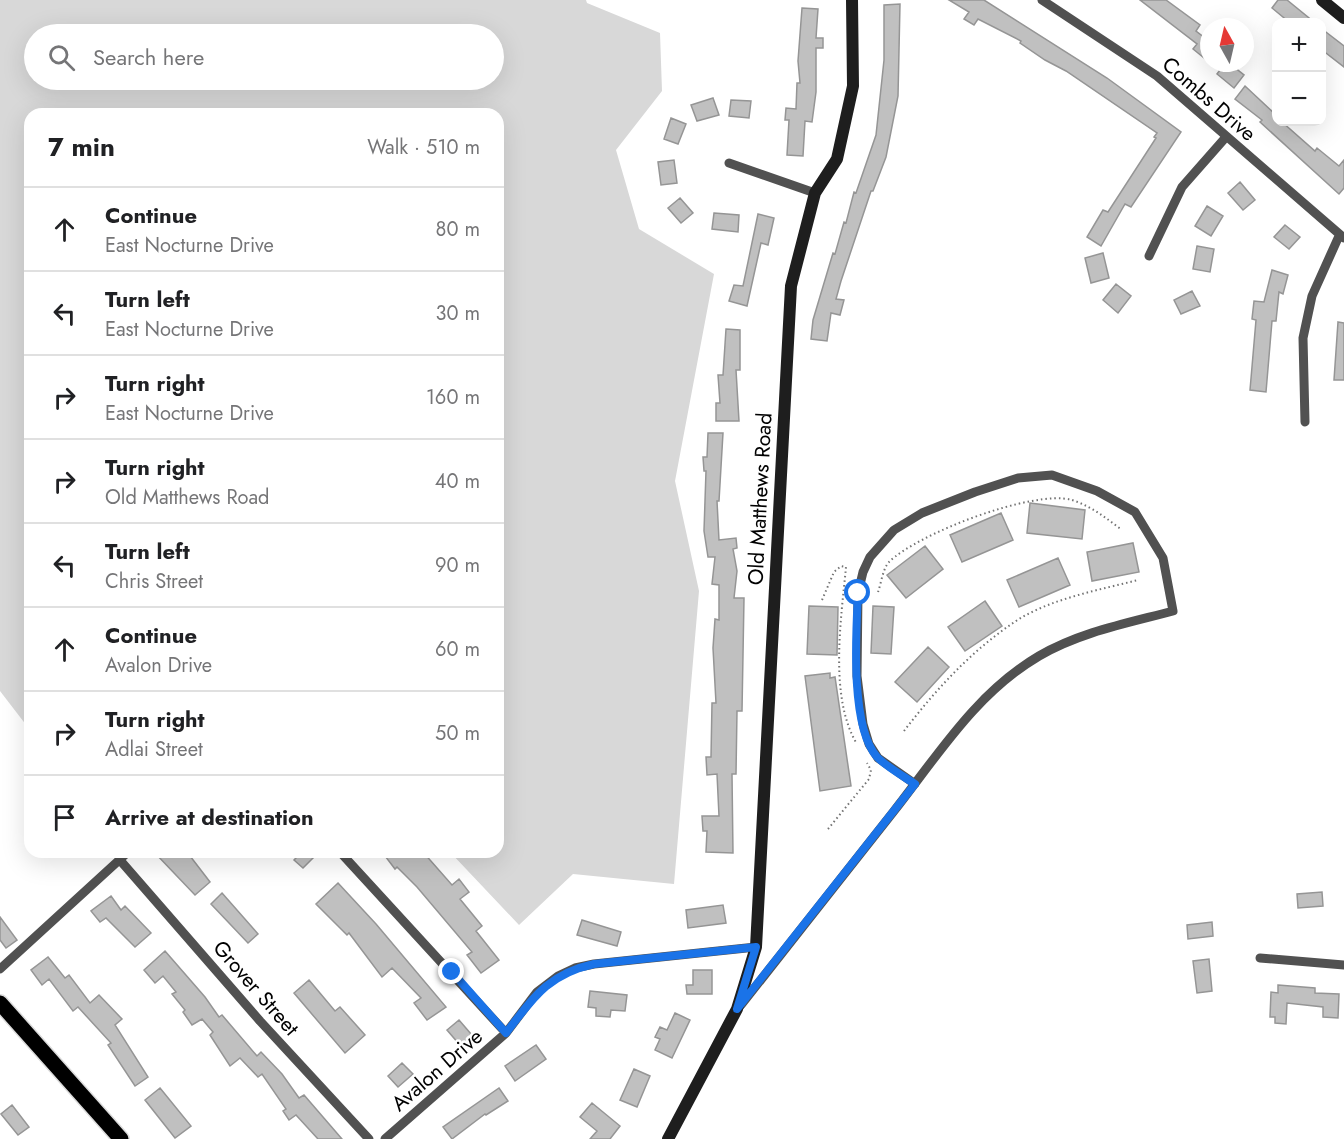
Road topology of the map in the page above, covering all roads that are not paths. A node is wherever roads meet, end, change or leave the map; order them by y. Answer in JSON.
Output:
{"nodes":[{"id":1,"x":852,"y":0,"type":"edge"},
{"id":2,"x":1042,"y":0,"type":"edge"},
{"id":3,"x":1322,"y":0,"type":"edge"},
{"id":4,"x":1344,"y":18,"type":"edge"},
{"id":5,"x":1226,"y":137,"type":"junction"},
{"id":6,"x":729,"y":163,"type":"dead end"},
{"id":7,"x":815,"y":193,"type":"junction"},
{"id":8,"x":1341,"y":237,"type":"edge"},
{"id":9,"x":1149,"y":256,"type":"dead end"},
{"id":10,"x":1305,"y":422,"type":"dead end"},
{"id":11,"x":915,"y":784,"type":"junction"},
{"id":12,"x":346,"y":858,"type":"edge"},
{"id":13,"x":120,"y":859,"type":"joint"},
{"id":14,"x":756,"y":947,"type":"junction"},
{"id":15,"x":1260,"y":958,"type":"dead end"},
{"id":16,"x":1344,"y":965,"type":"edge"},
{"id":17,"x":0,"y":969,"type":"edge"},
{"id":18,"x":0,"y":1003,"type":"edge"},
{"id":19,"x":737,"y":1009,"type":"junction"},
{"id":20,"x":506,"y":1033,"type":"junction"},
{"id":21,"x":121,"y":1139,"type":"edge"},
{"id":22,"x":369,"y":1139,"type":"edge"},
{"id":23,"x":385,"y":1139,"type":"edge"},
{"id":24,"x":668,"y":1139,"type":"edge"}],
"edges":[{"from":1,"to":7,"type":"street","name":"Old Matthews Road"},
{"from":2,"to":5,"type":"street","name":"Combs Drive"},
{"from":3,"to":4,"type":"street"},
{"from":5,"to":8,"type":"street","name":"Combs Drive"},
{"from":5,"to":9,"type":"street"},
{"from":6,"to":7,"type":"street"},
{"from":7,"to":14,"type":"street","name":"Old Matthews Road"},
{"from":8,"to":10,"type":"street"},
{"from":11,"to":11,"type":"street"},
{"from":11,"to":19,"type":"street"},
{"from":12,"to":20,"type":"street"},
{"from":13,"to":17,"type":"street"},
{"from":13,"to":22,"type":"street","name":"Grover Street"},
{"from":14,"to":19,"type":"street","name":"Old Matthews Road"},
{"from":14,"to":20,"type":"street","name":"Avalon Drive"},
{"from":15,"to":16,"type":"street"},
{"from":18,"to":21,"type":"main road"},
{"from":19,"to":24,"type":"street","name":"Old Matthews Road"},
{"from":20,"to":23,"type":"street","name":"Avalon Drive"}]}
